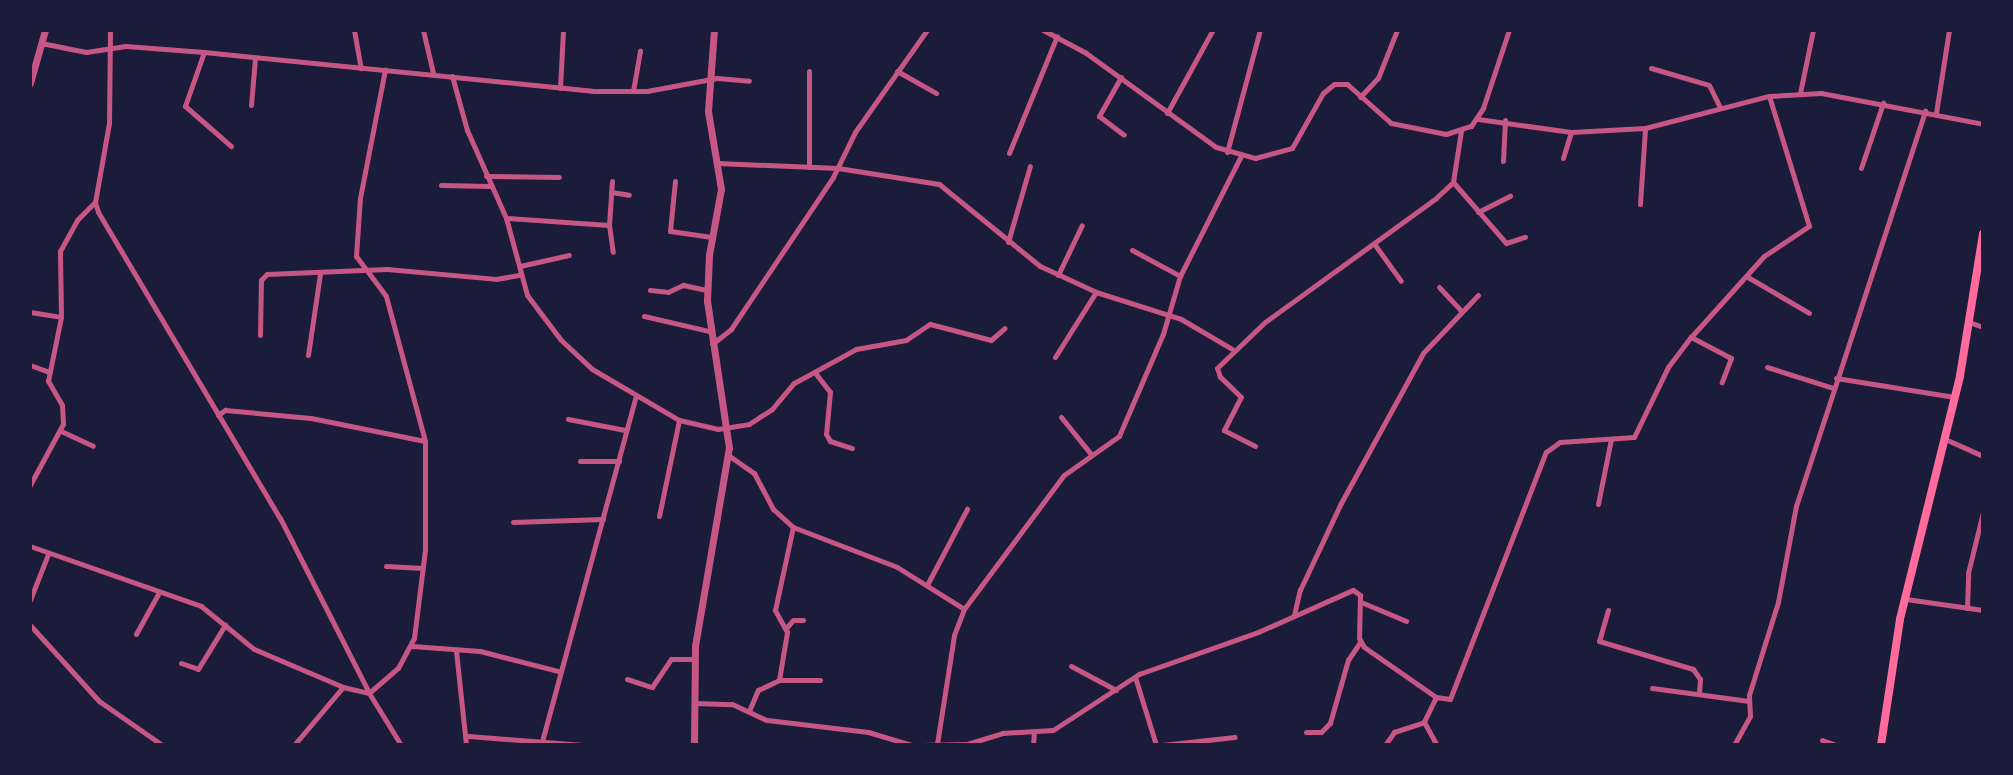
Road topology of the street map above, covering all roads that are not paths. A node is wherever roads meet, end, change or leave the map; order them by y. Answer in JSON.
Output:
{"nodes":[{"id":1,"x":45,"y":30,"type":"edge"},
{"id":2,"x":110,"y":30,"type":"edge"},
{"id":3,"x":354,"y":30,"type":"edge"},
{"id":4,"x":423,"y":30,"type":"edge"},
{"id":5,"x":563,"y":30,"type":"edge"},
{"id":6,"x":714,"y":30,"type":"edge"},
{"id":7,"x":927,"y":30,"type":"edge"},
{"id":8,"x":1043,"y":30,"type":"edge"},
{"id":9,"x":1260,"y":30,"type":"edge"},
{"id":10,"x":1397,"y":30,"type":"edge"},
{"id":11,"x":1509,"y":30,"type":"edge"},
{"id":12,"x":1813,"y":30,"type":"edge"},
{"id":13,"x":1949,"y":30,"type":"edge"},
{"id":14,"x":1212,"y":31,"type":"edge"},
{"id":15,"x":1057,"y":36,"type":"junction"},
{"id":16,"x":41,"y":43,"type":"junction"},
{"id":17,"x":108,"y":49,"type":"junction"},
{"id":18,"x":640,"y":51,"type":"dead end"},
{"id":19,"x":204,"y":52,"type":"junction"},
{"id":20,"x":255,"y":58,"type":"junction"},
{"id":21,"x":361,"y":68,"type":"junction"},
{"id":22,"x":1651,"y":68,"type":"dead end"},
{"id":23,"x":385,"y":69,"type":"junction"},
{"id":24,"x":809,"y":71,"type":"dead end"},
{"id":25,"x":897,"y":71,"type":"junction"},
{"id":26,"x":433,"y":73,"type":"junction"},
{"id":27,"x":452,"y":76,"type":"junction"},
{"id":28,"x":1121,"y":77,"type":"junction"},
{"id":29,"x":707,"y":79,"type":"junction"},
{"id":30,"x":749,"y":81,"type":"dead end"},
{"id":31,"x":30,"y":83,"type":"edge"},
{"id":32,"x":560,"y":88,"type":"junction"},
{"id":33,"x":633,"y":91,"type":"junction"},
{"id":34,"x":936,"y":93,"type":"dead end"},
{"id":35,"x":1800,"y":93,"type":"junction"},
{"id":36,"x":1769,"y":96,"type":"junction"},
{"id":37,"x":1360,"y":97,"type":"junction"},
{"id":38,"x":1883,"y":103,"type":"junction"},
{"id":39,"x":251,"y":105,"type":"dead end"},
{"id":40,"x":1720,"y":108,"type":"junction"},
{"id":41,"x":1925,"y":111,"type":"junction"},
{"id":42,"x":1167,"y":113,"type":"junction"},
{"id":43,"x":1936,"y":113,"type":"junction"},
{"id":44,"x":1478,"y":119,"type":"junction"},
{"id":45,"x":1505,"y":120,"type":"junction"},
{"id":46,"x":1983,"y":124,"type":"edge"},
{"id":47,"x":1645,"y":128,"type":"junction"},
{"id":48,"x":1461,"y":131,"type":"junction"},
{"id":49,"x":1571,"y":132,"type":"junction"},
{"id":50,"x":1124,"y":135,"type":"dead end"},
{"id":51,"x":231,"y":146,"type":"dead end"},
{"id":52,"x":1227,"y":152,"type":"junction"},
{"id":53,"x":1009,"y":153,"type":"dead end"},
{"id":54,"x":1241,"y":156,"type":"junction"},
{"id":55,"x":1563,"y":158,"type":"dead end"},
{"id":56,"x":1503,"y":161,"type":"dead end"},
{"id":57,"x":717,"y":163,"type":"junction"},
{"id":58,"x":1030,"y":166,"type":"dead end"},
{"id":59,"x":809,"y":167,"type":"junction"},
{"id":60,"x":838,"y":168,"type":"junction"},
{"id":61,"x":1861,"y":168,"type":"dead end"},
{"id":62,"x":486,"y":176,"type":"junction"},
{"id":63,"x":559,"y":177,"type":"dead end"},
{"id":64,"x":612,"y":181,"type":"dead end"},
{"id":65,"x":675,"y":181,"type":"dead end"},
{"id":66,"x":1453,"y":182,"type":"junction"},
{"id":67,"x":441,"y":185,"type":"dead end"},
{"id":68,"x":490,"y":186,"type":"junction"},
{"id":69,"x":611,"y":192,"type":"junction"},
{"id":70,"x":629,"y":195,"type":"dead end"},
{"id":71,"x":1510,"y":196,"type":"dead end"},
{"id":72,"x":95,"y":202,"type":"junction"},
{"id":73,"x":1640,"y":204,"type":"dead end"},
{"id":74,"x":1478,"y":212,"type":"junction"},
{"id":75,"x":506,"y":218,"type":"junction"},
{"id":76,"x":609,"y":225,"type":"junction"},
{"id":77,"x":1082,"y":225,"type":"dead end"},
{"id":78,"x":1983,"y":234,"type":"edge"},
{"id":79,"x":712,"y":237,"type":"junction"},
{"id":80,"x":1525,"y":237,"type":"dead end"},
{"id":81,"x":1008,"y":242,"type":"junction"},
{"id":82,"x":1375,"y":245,"type":"junction"},
{"id":83,"x":1132,"y":250,"type":"dead end"},
{"id":84,"x":613,"y":252,"type":"dead end"},
{"id":85,"x":569,"y":255,"type":"dead end"},
{"id":86,"x":520,"y":266,"type":"junction"},
{"id":87,"x":368,"y":273,"type":"junction"},
{"id":88,"x":320,"y":274,"type":"junction"},
{"id":89,"x":519,"y":275,"type":"junction"},
{"id":90,"x":1058,"y":275,"type":"junction"},
{"id":91,"x":1180,"y":276,"type":"junction"},
{"id":92,"x":1746,"y":276,"type":"junction"},
{"id":93,"x":1401,"y":281,"type":"dead end"},
{"id":94,"x":1439,"y":287,"type":"dead end"},
{"id":95,"x":650,"y":290,"type":"dead end"},
{"id":96,"x":707,"y":290,"type":"junction"},
{"id":97,"x":1096,"y":292,"type":"junction"},
{"id":98,"x":1478,"y":295,"type":"dead end"},
{"id":99,"x":1461,"y":311,"type":"junction"},
{"id":100,"x":30,"y":312,"type":"edge"},
{"id":101,"x":1809,"y":313,"type":"dead end"},
{"id":102,"x":1168,"y":315,"type":"junction"},
{"id":103,"x":644,"y":316,"type":"dead end"},
{"id":104,"x":61,"y":317,"type":"junction"},
{"id":105,"x":1969,"y":322,"type":"junction"},
{"id":106,"x":1983,"y":327,"type":"edge"},
{"id":107,"x":1005,"y":328,"type":"dead end"},
{"id":108,"x":709,"y":331,"type":"junction"},
{"id":109,"x":260,"y":335,"type":"dead end"},
{"id":110,"x":1691,"y":337,"type":"junction"},
{"id":111,"x":711,"y":345,"type":"junction"},
{"id":112,"x":1232,"y":349,"type":"junction"},
{"id":113,"x":308,"y":355,"type":"dead end"},
{"id":114,"x":1055,"y":357,"type":"dead end"},
{"id":115,"x":30,"y":365,"type":"edge"},
{"id":116,"x":1767,"y":367,"type":"dead end"},
{"id":117,"x":49,"y":372,"type":"junction"},
{"id":118,"x":816,"y":374,"type":"junction"},
{"id":119,"x":1836,"y":378,"type":"junction"},
{"id":120,"x":1722,"y":382,"type":"dead end"},
{"id":121,"x":1833,"y":388,"type":"junction"},
{"id":122,"x":635,"y":398,"type":"junction"},
{"id":123,"x":1955,"y":398,"type":"junction"},
{"id":124,"x":218,"y":415,"type":"junction"},
{"id":125,"x":1061,"y":417,"type":"dead end"},
{"id":126,"x":568,"y":419,"type":"dead end"},
{"id":127,"x":679,"y":420,"type":"junction"},
{"id":128,"x":727,"y":429,"type":"junction"},
{"id":129,"x":625,"y":430,"type":"junction"},
{"id":130,"x":61,"y":431,"type":"junction"},
{"id":131,"x":1611,"y":439,"type":"junction"},
{"id":132,"x":1945,"y":439,"type":"junction"},
{"id":133,"x":425,"y":441,"type":"junction"},
{"id":134,"x":93,"y":446,"type":"dead end"},
{"id":135,"x":1255,"y":446,"type":"dead end"},
{"id":136,"x":852,"y":448,"type":"dead end"},
{"id":137,"x":1091,"y":454,"type":"junction"},
{"id":138,"x":728,"y":455,"type":"junction"},
{"id":139,"x":1983,"y":456,"type":"edge"},
{"id":140,"x":580,"y":461,"type":"dead end"},
{"id":141,"x":619,"y":461,"type":"junction"},
{"id":142,"x":30,"y":485,"type":"edge"},
{"id":143,"x":1598,"y":504,"type":"dead end"},
{"id":144,"x":967,"y":509,"type":"dead end"},
{"id":145,"x":1983,"y":512,"type":"edge"},
{"id":146,"x":659,"y":516,"type":"dead end"},
{"id":147,"x":603,"y":519,"type":"junction"},
{"id":148,"x":513,"y":522,"type":"dead end"},
{"id":149,"x":793,"y":527,"type":"junction"},
{"id":150,"x":30,"y":546,"type":"edge"},
{"id":151,"x":48,"y":554,"type":"junction"},
{"id":152,"x":386,"y":566,"type":"dead end"},
{"id":153,"x":423,"y":568,"type":"junction"},
{"id":154,"x":928,"y":583,"type":"junction"},
{"id":155,"x":158,"y":594,"type":"junction"},
{"id":156,"x":1905,"y":598,"type":"junction"},
{"id":157,"x":30,"y":600,"type":"edge"},
{"id":158,"x":1361,"y":602,"type":"junction"},
{"id":159,"x":1967,"y":608,"type":"junction"},
{"id":160,"x":964,"y":609,"type":"junction"},
{"id":161,"x":1608,"y":610,"type":"dead end"},
{"id":162,"x":1983,"y":610,"type":"edge"},
{"id":163,"x":1294,"y":616,"type":"junction"},
{"id":164,"x":803,"y":620,"type":"dead end"},
{"id":165,"x":1406,"y":621,"type":"dead end"},
{"id":166,"x":30,"y":625,"type":"edge"},
{"id":167,"x":225,"y":625,"type":"junction"},
{"id":168,"x":787,"y":627,"type":"junction"},
{"id":169,"x":136,"y":634,"type":"dead end"},
{"id":170,"x":1360,"y":642,"type":"junction"},
{"id":171,"x":412,"y":646,"type":"junction"},
{"id":172,"x":456,"y":651,"type":"junction"},
{"id":173,"x":693,"y":659,"type":"junction"},
{"id":174,"x":181,"y":663,"type":"dead end"},
{"id":175,"x":1071,"y":666,"type":"dead end"},
{"id":176,"x":558,"y":671,"type":"junction"},
{"id":177,"x":1135,"y":677,"type":"junction"},
{"id":178,"x":627,"y":679,"type":"dead end"},
{"id":179,"x":779,"y":680,"type":"junction"},
{"id":180,"x":820,"y":680,"type":"dead end"},
{"id":181,"x":343,"y":687,"type":"junction"},
{"id":182,"x":1652,"y":688,"type":"dead end"},
{"id":183,"x":1117,"y":690,"type":"junction"},
{"id":184,"x":369,"y":693,"type":"junction"},
{"id":185,"x":1699,"y":693,"type":"junction"},
{"id":186,"x":1436,"y":697,"type":"junction"},
{"id":187,"x":1749,"y":701,"type":"junction"},
{"id":188,"x":693,"y":703,"type":"junction"},
{"id":189,"x":749,"y":711,"type":"junction"},
{"id":190,"x":1424,"y":722,"type":"junction"},
{"id":191,"x":1034,"y":732,"type":"junction"},
{"id":192,"x":1306,"y":732,"type":"dead end"},
{"id":193,"x":468,"y":736,"type":"junction"},
{"id":194,"x":1235,"y":737,"type":"dead end"},
{"id":195,"x":1822,"y":740,"type":"dead end"},
{"id":196,"x":541,"y":742,"type":"edge"},
{"id":197,"x":903,"y":744,"type":"edge"},
{"id":198,"x":937,"y":744,"type":"edge"},
{"id":199,"x":162,"y":745,"type":"edge"},
{"id":200,"x":294,"y":745,"type":"edge"},
{"id":201,"x":401,"y":745,"type":"edge"},
{"id":202,"x":466,"y":745,"type":"edge"},
{"id":203,"x":583,"y":745,"type":"edge"},
{"id":204,"x":694,"y":745,"type":"edge"},
{"id":205,"x":912,"y":745,"type":"edge"},
{"id":206,"x":921,"y":745,"type":"edge"},
{"id":207,"x":1033,"y":745,"type":"edge"},
{"id":208,"x":1159,"y":745,"type":"edge"},
{"id":209,"x":1385,"y":745,"type":"edge"},
{"id":210,"x":1437,"y":745,"type":"edge"},
{"id":211,"x":1734,"y":745,"type":"edge"},
{"id":212,"x":1836,"y":745,"type":"edge"},
{"id":213,"x":1881,"y":745,"type":"edge"}],
"edges":[{"from":1,"to":16,"type":"street"},
{"from":2,"to":17,"type":"street"},
{"from":3,"to":21,"type":"street"},
{"from":4,"to":26,"type":"street"},
{"from":5,"to":32,"type":"street"},
{"from":6,"to":29,"type":"street"},
{"from":7,"to":25,"type":"street"},
{"from":8,"to":15,"type":"street"},
{"from":9,"to":52,"type":"street"},
{"from":10,"to":37,"type":"street"},
{"from":11,"to":44,"type":"street"},
{"from":12,"to":35,"type":"street"},
{"from":13,"to":43,"type":"street"},
{"from":14,"to":42,"type":"street"},
{"from":15,"to":28,"type":"street"},
{"from":15,"to":53,"type":"street"},
{"from":16,"to":17,"type":"street"},
{"from":16,"to":31,"type":"street"},
{"from":17,"to":19,"type":"street"},
{"from":17,"to":72,"type":"street"},
{"from":18,"to":33,"type":"street"},
{"from":19,"to":20,"type":"street"},
{"from":19,"to":51,"type":"street"},
{"from":20,"to":21,"type":"street"},
{"from":20,"to":39,"type":"street"},
{"from":21,"to":23,"type":"street"},
{"from":22,"to":40,"type":"street"},
{"from":23,"to":26,"type":"street"},
{"from":23,"to":87,"type":"street"},
{"from":24,"to":59,"type":"street"},
{"from":25,"to":34,"type":"street"},
{"from":25,"to":60,"type":"street"},
{"from":26,"to":27,"type":"street"},
{"from":27,"to":32,"type":"street"},
{"from":27,"to":62,"type":"street"},
{"from":28,"to":42,"type":"street"},
{"from":28,"to":50,"type":"street"},
{"from":29,"to":30,"type":"street"},
{"from":29,"to":33,"type":"street"},
{"from":29,"to":57,"type":"street"},
{"from":32,"to":33,"type":"street"},
{"from":35,"to":36,"type":"street"},
{"from":35,"to":38,"type":"street"},
{"from":36,"to":40,"type":"street"},
{"from":36,"to":92,"type":"street"},
{"from":37,"to":48,"type":"street"},
{"from":37,"to":54,"type":"street"},
{"from":38,"to":41,"type":"street"},
{"from":38,"to":61,"type":"street"},
{"from":40,"to":47,"type":"street"},
{"from":41,"to":43,"type":"street"},
{"from":41,"to":119,"type":"street"},
{"from":42,"to":52,"type":"street"},
{"from":43,"to":46,"type":"street"},
{"from":44,"to":45,"type":"street"},
{"from":44,"to":48,"type":"street"},
{"from":45,"to":49,"type":"street"},
{"from":45,"to":56,"type":"street"},
{"from":47,"to":49,"type":"street"},
{"from":47,"to":73,"type":"street"},
{"from":48,"to":66,"type":"street"},
{"from":49,"to":55,"type":"street"},
{"from":52,"to":54,"type":"street"},
{"from":54,"to":91,"type":"street"},
{"from":57,"to":59,"type":"street"},
{"from":57,"to":79,"type":"street"},
{"from":58,"to":81,"type":"street"},
{"from":59,"to":60,"type":"street"},
{"from":60,"to":81,"type":"street"},
{"from":60,"to":111,"type":"street"},
{"from":62,"to":63,"type":"street"},
{"from":62,"to":68,"type":"street"},
{"from":64,"to":69,"type":"street"},
{"from":65,"to":79,"type":"street"},
{"from":66,"to":74,"type":"street"},
{"from":66,"to":82,"type":"street"},
{"from":67,"to":68,"type":"street"},
{"from":68,"to":75,"type":"street"},
{"from":69,"to":70,"type":"street"},
{"from":69,"to":76,"type":"street"},
{"from":71,"to":74,"type":"street"},
{"from":72,"to":104,"type":"street"},
{"from":72,"to":124,"type":"street"},
{"from":74,"to":80,"type":"street"},
{"from":75,"to":76,"type":"street"},
{"from":75,"to":86,"type":"street"},
{"from":76,"to":84,"type":"street"},
{"from":77,"to":90,"type":"street"},
{"from":78,"to":105,"type":"main road"},
{"from":79,"to":96,"type":"street"},
{"from":81,"to":90,"type":"street"},
{"from":82,"to":93,"type":"street"},
{"from":82,"to":112,"type":"street"},
{"from":83,"to":91,"type":"street"},
{"from":85,"to":86,"type":"street"},
{"from":86,"to":89,"type":"street"},
{"from":87,"to":88,"type":"street"},
{"from":87,"to":89,"type":"street"},
{"from":87,"to":133,"type":"street"},
{"from":88,"to":109,"type":"street"},
{"from":88,"to":113,"type":"street"},
{"from":89,"to":122,"type":"street"},
{"from":90,"to":97,"type":"street"},
{"from":91,"to":102,"type":"street"},
{"from":92,"to":101,"type":"street"},
{"from":92,"to":110,"type":"street"},
{"from":94,"to":99,"type":"street"},
{"from":95,"to":96,"type":"street"},
{"from":96,"to":108,"type":"street"},
{"from":97,"to":102,"type":"street"},
{"from":97,"to":114,"type":"street"},
{"from":98,"to":99,"type":"street"},
{"from":99,"to":163,"type":"street"},
{"from":100,"to":104,"type":"street"},
{"from":102,"to":112,"type":"street"},
{"from":102,"to":137,"type":"street"},
{"from":103,"to":108,"type":"street"},
{"from":104,"to":117,"type":"street"},
{"from":105,"to":106,"type":"street"},
{"from":105,"to":123,"type":"main road"},
{"from":107,"to":118,"type":"street"},
{"from":108,"to":111,"type":"street"},
{"from":110,"to":120,"type":"street"},
{"from":110,"to":131,"type":"street"},
{"from":111,"to":128,"type":"street"},
{"from":112,"to":135,"type":"street"},
{"from":115,"to":117,"type":"street"},
{"from":116,"to":121,"type":"street"},
{"from":117,"to":130,"type":"street"},
{"from":118,"to":128,"type":"street"},
{"from":118,"to":136,"type":"street"},
{"from":119,"to":121,"type":"street"},
{"from":119,"to":123,"type":"street"},
{"from":121,"to":187,"type":"street"},
{"from":122,"to":127,"type":"street"},
{"from":122,"to":129,"type":"street"},
{"from":123,"to":132,"type":"main road"},
{"from":124,"to":133,"type":"street"},
{"from":124,"to":184,"type":"street"},
{"from":125,"to":137,"type":"street"},
{"from":126,"to":129,"type":"street"},
{"from":127,"to":128,"type":"street"},
{"from":127,"to":146,"type":"street"},
{"from":128,"to":138,"type":"street"},
{"from":129,"to":141,"type":"street"},
{"from":130,"to":134,"type":"street"},
{"from":130,"to":142,"type":"street"},
{"from":131,"to":143,"type":"street"},
{"from":131,"to":186,"type":"street"},
{"from":132,"to":139,"type":"street"},
{"from":132,"to":156,"type":"main road"},
{"from":133,"to":153,"type":"street"},
{"from":137,"to":160,"type":"street"},
{"from":138,"to":149,"type":"street"},
{"from":138,"to":173,"type":"street"},
{"from":140,"to":141,"type":"street"},
{"from":141,"to":147,"type":"street"},
{"from":144,"to":154,"type":"street"},
{"from":145,"to":159,"type":"street"},
{"from":147,"to":148,"type":"street"},
{"from":147,"to":176,"type":"street"},
{"from":149,"to":154,"type":"street"},
{"from":149,"to":168,"type":"street"},
{"from":150,"to":151,"type":"street"},
{"from":151,"to":155,"type":"street"},
{"from":151,"to":157,"type":"street"},
{"from":152,"to":153,"type":"street"},
{"from":153,"to":171,"type":"street"},
{"from":154,"to":160,"type":"street"},
{"from":155,"to":167,"type":"street"},
{"from":155,"to":169,"type":"street"},
{"from":156,"to":159,"type":"street"},
{"from":156,"to":213,"type":"main road"},
{"from":158,"to":163,"type":"street"},
{"from":158,"to":165,"type":"street"},
{"from":158,"to":170,"type":"street"},
{"from":159,"to":162,"type":"street"},
{"from":160,"to":198,"type":"street"},
{"from":161,"to":185,"type":"street"},
{"from":163,"to":177,"type":"street"},
{"from":164,"to":168,"type":"street"},
{"from":166,"to":199,"type":"street"},
{"from":167,"to":174,"type":"street"},
{"from":167,"to":181,"type":"street"},
{"from":168,"to":179,"type":"street"},
{"from":170,"to":186,"type":"street"},
{"from":170,"to":192,"type":"street"},
{"from":171,"to":172,"type":"street"},
{"from":171,"to":184,"type":"street"},
{"from":172,"to":176,"type":"street"},
{"from":172,"to":193,"type":"street"},
{"from":173,"to":178,"type":"street"},
{"from":173,"to":188,"type":"street"},
{"from":175,"to":183,"type":"street"},
{"from":176,"to":196,"type":"street"},
{"from":177,"to":183,"type":"street"},
{"from":177,"to":208,"type":"street"},
{"from":179,"to":180,"type":"street"},
{"from":179,"to":189,"type":"street"},
{"from":181,"to":184,"type":"street"},
{"from":181,"to":200,"type":"street"},
{"from":182,"to":185,"type":"street"},
{"from":183,"to":191,"type":"street"},
{"from":184,"to":201,"type":"street"},
{"from":185,"to":187,"type":"street"},
{"from":186,"to":190,"type":"street"},
{"from":187,"to":211,"type":"street"},
{"from":188,"to":189,"type":"street"},
{"from":188,"to":204,"type":"street"},
{"from":189,"to":197,"type":"street"},
{"from":190,"to":209,"type":"street"},
{"from":190,"to":210,"type":"street"},
{"from":191,"to":198,"type":"street"},
{"from":191,"to":207,"type":"street"},
{"from":193,"to":196,"type":"street"},
{"from":193,"to":202,"type":"street"},
{"from":194,"to":208,"type":"street"},
{"from":195,"to":212,"type":"street"},
{"from":196,"to":203,"type":"street"},
{"from":197,"to":205,"type":"street"},
{"from":198,"to":206,"type":"street"}]}
